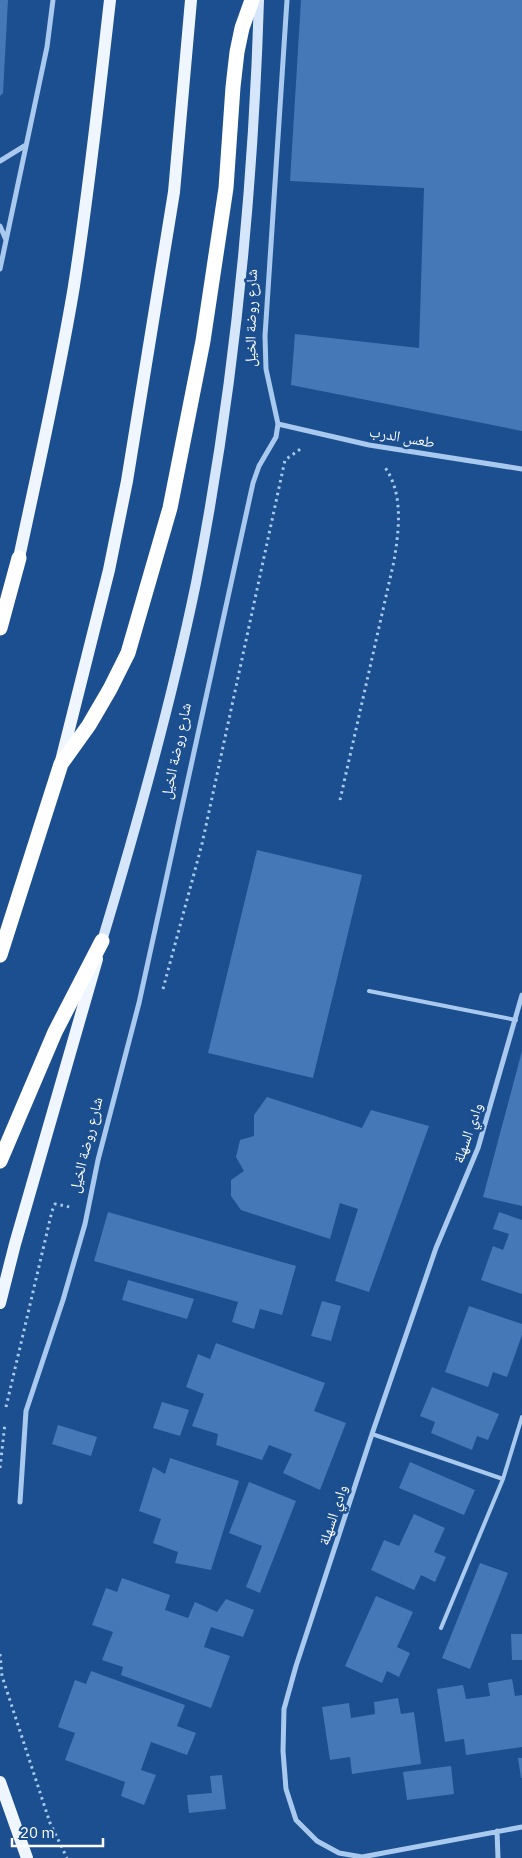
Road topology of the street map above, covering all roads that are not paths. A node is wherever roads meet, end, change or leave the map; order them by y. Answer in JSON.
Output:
{"nodes":[{"id":1,"x":52,"y":0,"type":"edge"},
{"id":2,"x":110,"y":0,"type":"edge"},
{"id":3,"x":191,"y":0,"type":"edge"},
{"id":4,"x":252,"y":0,"type":"edge"},
{"id":5,"x":259,"y":0,"type":"edge"},
{"id":6,"x":286,"y":0,"type":"edge"},
{"id":7,"x":26,"y":145,"type":"junction"},
{"id":8,"x":0,"y":161,"type":"edge"},
{"id":9,"x":0,"y":226,"type":"edge"},
{"id":10,"x":6,"y":240,"type":"junction"},
{"id":11,"x":0,"y":269,"type":"edge"},
{"id":12,"x":278,"y":424,"type":"junction"},
{"id":13,"x":522,"y":470,"type":"edge"},
{"id":14,"x":19,"y":558,"type":"junction"},
{"id":15,"x":0,"y":591,"type":"edge"},
{"id":16,"x":0,"y":628,"type":"edge"},
{"id":17,"x":61,"y":764,"type":"junction"},
{"id":18,"x":102,"y":941,"type":"junction"},
{"id":19,"x":0,"y":955,"type":"edge"},
{"id":20,"x":369,"y":991,"type":"dead end"},
{"id":21,"x":522,"y":995,"type":"edge"},
{"id":22,"x":516,"y":1020,"type":"junction"},
{"id":23,"x":0,"y":1161,"type":"edge"},
{"id":24,"x":0,"y":1303,"type":"edge"},
{"id":25,"x":522,"y":1417,"type":"edge"},
{"id":26,"x":372,"y":1434,"type":"junction"},
{"id":27,"x":503,"y":1479,"type":"junction"},
{"id":28,"x":20,"y":1502,"type":"dead end"},
{"id":29,"x":441,"y":1628,"type":"dead end"},
{"id":30,"x":0,"y":1782,"type":"edge"},
{"id":31,"x":522,"y":1827,"type":"edge"},
{"id":32,"x":497,"y":1831,"type":"junction"},
{"id":33,"x":28,"y":1858,"type":"edge"},
{"id":34,"x":498,"y":1858,"type":"edge"}],
"edges":[{"from":1,"to":7,"type":"street"},
{"from":2,"to":14,"type":"main road"},
{"from":3,"to":17,"type":"main road"},
{"from":4,"to":17,"type":"highway"},
{"from":5,"to":18,"type":"street","name":"شارع روضة الخيل"},
{"from":6,"to":12,"type":"street","name":"شارع روضة الخيل"},
{"from":7,"to":8,"type":"street"},
{"from":7,"to":10,"type":"street"},
{"from":9,"to":10,"type":"street"},
{"from":10,"to":11,"type":"street"},
{"from":12,"to":13,"type":"street","name":"طعس الدرب"},
{"from":12,"to":28,"type":"street","name":"شارع روضة الخيل"},
{"from":14,"to":15,"type":"highway"},
{"from":14,"to":16,"type":"highway"},
{"from":17,"to":19,"type":"highway"},
{"from":18,"to":23,"type":"highway"},
{"from":18,"to":24,"type":"main road"},
{"from":20,"to":22,"type":"lane"},
{"from":21,"to":22,"type":"street","name":"وادي السهلة"},
{"from":22,"to":26,"type":"street","name":"وادي السهلة"},
{"from":25,"to":27,"type":"lane"},
{"from":26,"to":27,"type":"lane"},
{"from":26,"to":32,"type":"street","name":"وادي السهلة"},
{"from":27,"to":29,"type":"lane"},
{"from":30,"to":33,"type":"main road"},
{"from":31,"to":32,"type":"street","name":"وادي السهلة"},
{"from":32,"to":34,"type":"street"}]}
